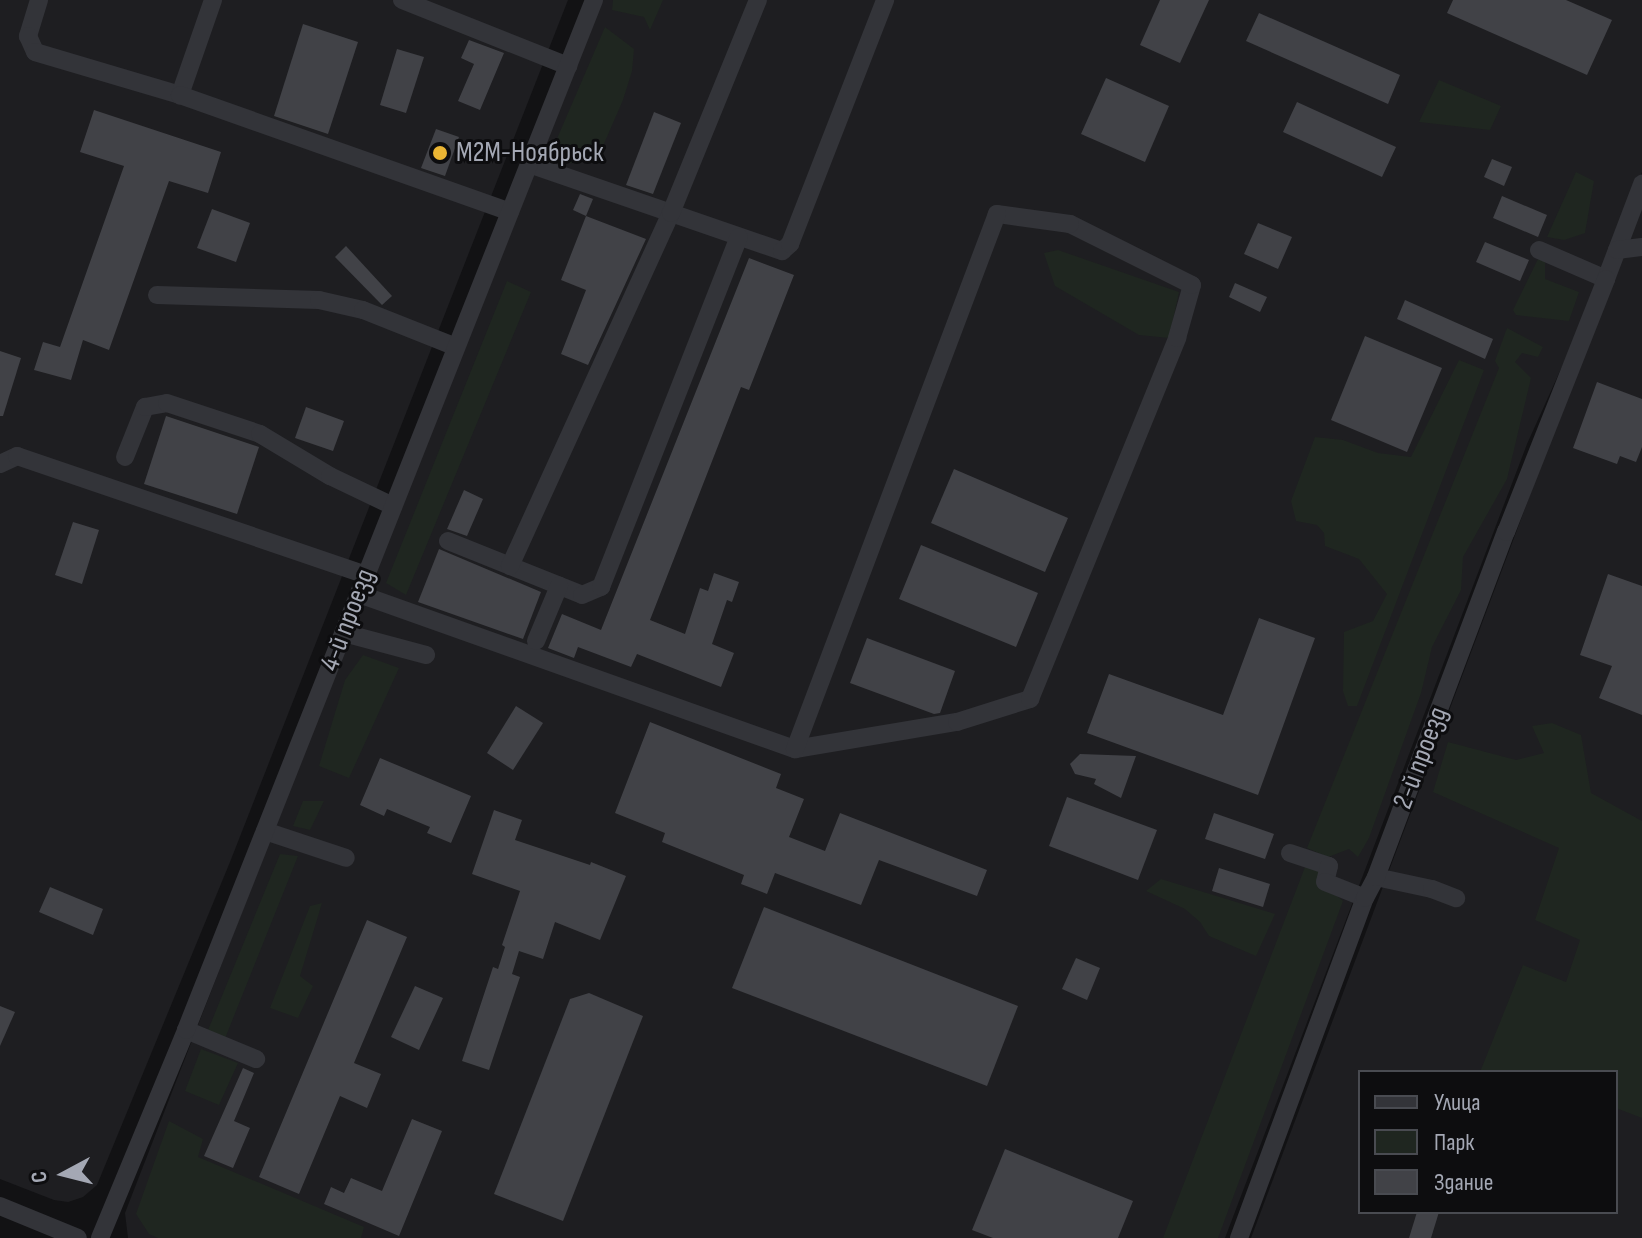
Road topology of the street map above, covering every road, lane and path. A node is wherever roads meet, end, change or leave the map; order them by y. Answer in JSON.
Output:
{"nodes":[{"id":1,"x":39,"y":0,"type":"edge"},
{"id":2,"x":213,"y":0,"type":"edge"},
{"id":3,"x":402,"y":0,"type":"edge"},
{"id":4,"x":594,"y":0,"type":"edge"},
{"id":5,"x":758,"y":0,"type":"edge"},
{"id":6,"x":885,"y":0,"type":"edge"},
{"id":7,"x":568,"y":66,"type":"junction"},
{"id":8,"x":180,"y":95,"type":"junction"},
{"id":9,"x":529,"y":164,"type":"junction"},
{"id":10,"x":1642,"y":184,"type":"edge"},
{"id":11,"x":510,"y":212,"type":"junction"},
{"id":12,"x":671,"y":213,"type":"junction"},
{"id":13,"x":739,"y":237,"type":"junction"},
{"id":14,"x":1642,"y":247,"type":"edge"},
{"id":15,"x":1539,"y":250,"type":"dead end"},
{"id":16,"x":1617,"y":250,"type":"junction"},
{"id":17,"x":1606,"y":279,"type":"junction"},
{"id":18,"x":157,"y":295,"type":"dead end"},
{"id":19,"x":456,"y":347,"type":"junction"},
{"id":20,"x":125,"y":457,"type":"dead end"},
{"id":21,"x":0,"y":464,"type":"edge"},
{"id":22,"x":393,"y":506,"type":"junction"},
{"id":23,"x":448,"y":541,"type":"dead end"},
{"id":24,"x":510,"y":566,"type":"junction"},
{"id":25,"x":366,"y":575,"type":"junction"},
{"id":26,"x":559,"y":586,"type":"junction"},
{"id":27,"x":359,"y":594,"type":"junction"},
{"id":28,"x":344,"y":633,"type":"junction"},
{"id":29,"x":536,"y":641,"type":"dead end"},
{"id":30,"x":426,"y":655,"type":"dead end"},
{"id":31,"x":795,"y":749,"type":"junction"},
{"id":32,"x":265,"y":831,"type":"junction"},
{"id":33,"x":1290,"y":853,"type":"dead end"},
{"id":34,"x":346,"y":858,"type":"dead end"},
{"id":35,"x":1376,"y":877,"type":"junction"},
{"id":36,"x":1365,"y":898,"type":"junction"},
{"id":37,"x":1456,"y":898,"type":"dead end"},
{"id":38,"x":186,"y":1030,"type":"junction"},
{"id":39,"x":256,"y":1059,"type":"dead end"},
{"id":40,"x":0,"y":1206,"type":"edge"},
{"id":41,"x":78,"y":1238,"type":"edge"},
{"id":42,"x":100,"y":1238,"type":"edge"},
{"id":43,"x":1239,"y":1238,"type":"edge"}],
"edges":[{"from":1,"to":8,"type":"street"},
{"from":2,"to":8,"type":"street"},
{"from":3,"to":7,"type":"street"},
{"from":4,"to":7,"type":"street","name":"4-й проезд"},
{"from":5,"to":12,"type":"street"},
{"from":6,"to":13,"type":"street"},
{"from":7,"to":9,"type":"street","name":"4-й проезд"},
{"from":8,"to":11,"type":"street"},
{"from":9,"to":11,"type":"street","name":"4-й проезд"},
{"from":9,"to":12,"type":"street"},
{"from":10,"to":16,"type":"street","name":"2-й проезд"},
{"from":11,"to":19,"type":"street","name":"4-й проезд"},
{"from":12,"to":13,"type":"street"},
{"from":12,"to":24,"type":"street"},
{"from":13,"to":26,"type":"street"},
{"from":14,"to":16,"type":"street"},
{"from":15,"to":17,"type":"street"},
{"from":16,"to":17,"type":"street","name":"2-й проезд"},
{"from":17,"to":35,"type":"street","name":"2-й проезд"},
{"from":18,"to":19,"type":"street"},
{"from":19,"to":22,"type":"street","name":"4-й проезд"},
{"from":20,"to":22,"type":"street"},
{"from":21,"to":25,"type":"street"},
{"from":22,"to":25,"type":"street","name":"4-й проезд"},
{"from":23,"to":24,"type":"street"},
{"from":24,"to":26,"type":"street"},
{"from":25,"to":27,"type":"street","name":"4-й проезд"},
{"from":26,"to":29,"type":"street"},
{"from":27,"to":28,"type":"street","name":"4-й проезд"},
{"from":27,"to":31,"type":"street"},
{"from":28,"to":30,"type":"street"},
{"from":28,"to":32,"type":"street","name":"4-й проезд"},
{"from":31,"to":31,"type":"street"},
{"from":32,"to":34,"type":"street"},
{"from":32,"to":38,"type":"street","name":"4-й проезд"},
{"from":33,"to":36,"type":"street"},
{"from":35,"to":36,"type":"street","name":"2-й проезд"},
{"from":35,"to":37,"type":"street"},
{"from":36,"to":43,"type":"street","name":"2-й проезд"},
{"from":38,"to":39,"type":"street"},
{"from":38,"to":42,"type":"street","name":"4-й проезд"},
{"from":40,"to":41,"type":"street"}]}
